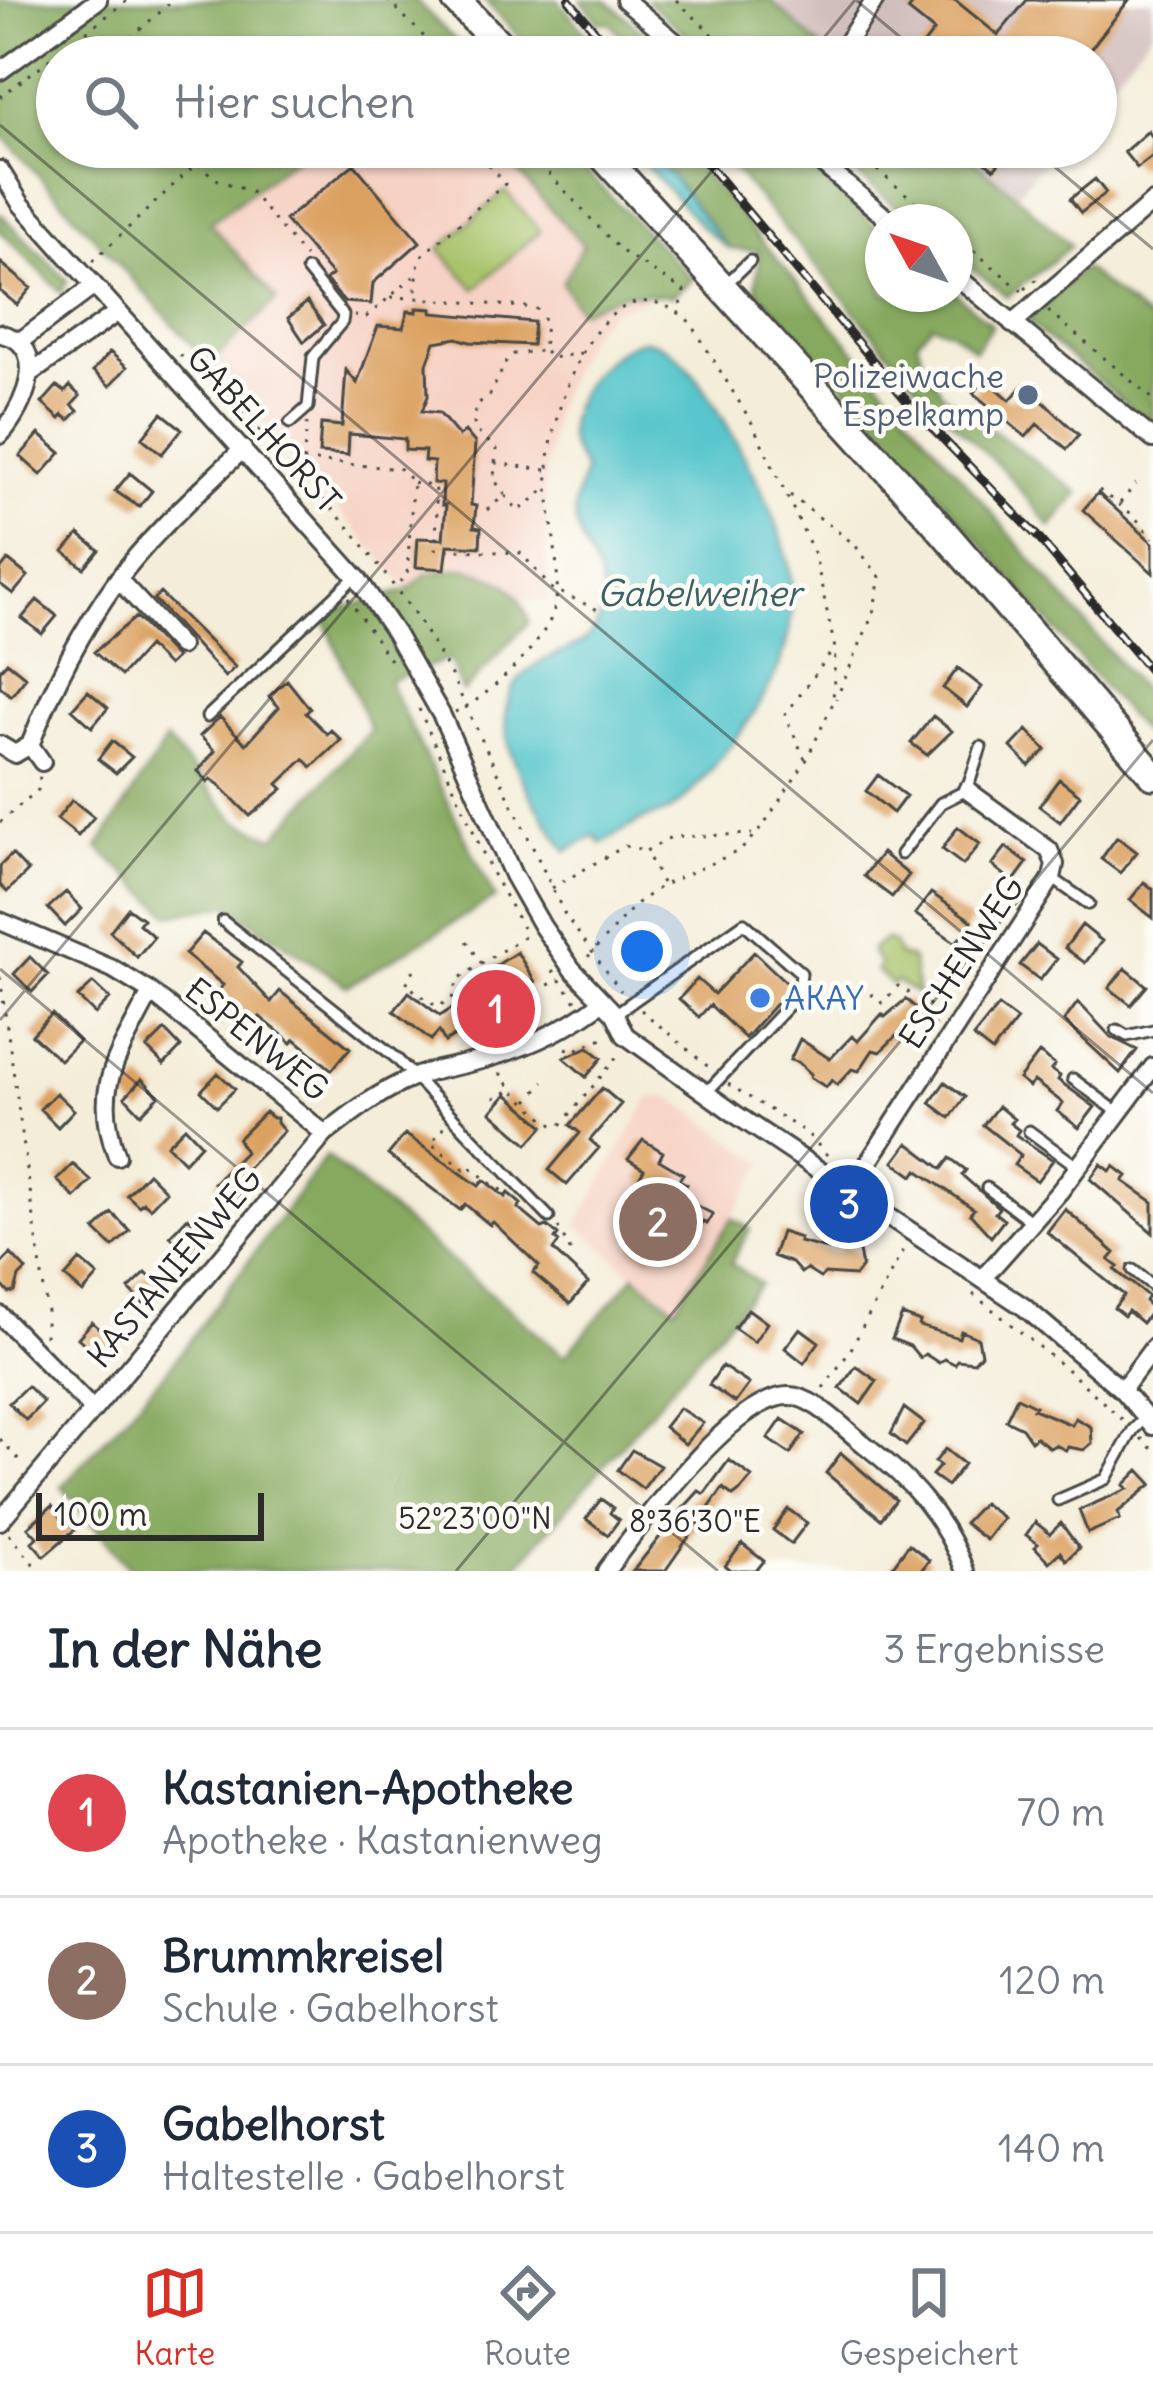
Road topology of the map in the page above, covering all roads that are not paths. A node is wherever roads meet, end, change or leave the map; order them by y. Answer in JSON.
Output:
{"nodes":[{"id":1,"x":98,"y":0,"type":"edge"},
{"id":2,"x":457,"y":0,"type":"edge"},
{"id":3,"x":625,"y":0,"type":"edge"},
{"id":4,"x":874,"y":0,"type":"edge"},
{"id":5,"x":48,"y":36,"type":"edge"},
{"id":6,"x":491,"y":36,"type":"edge"},
{"id":7,"x":668,"y":36,"type":"edge"},
{"id":8,"x":851,"y":36,"type":"edge"},
{"id":9,"x":36,"y":45,"type":"edge"},
{"id":10,"x":0,"y":71,"type":"edge"},
{"id":11,"x":614,"y":168,"type":"edge"},
{"id":12,"x":827,"y":168,"type":"edge"},
{"id":13,"x":0,"y":170,"type":"edge"},
{"id":14,"x":0,"y":186,"type":"edge"},
{"id":15,"x":1153,"y":202,"type":"edge"},
{"id":16,"x":21,"y":204,"type":"junction"},
{"id":17,"x":870,"y":204,"type":"edge"},
{"id":18,"x":750,"y":261,"type":"dead end"},
{"id":19,"x":307,"y":270,"type":"road end"},
{"id":20,"x":88,"y":279,"type":"junction"},
{"id":21,"x":724,"y":286,"type":"junction"},
{"id":22,"x":973,"y":290,"type":"edge"},
{"id":23,"x":118,"y":312,"type":"junction"},
{"id":24,"x":1012,"y":323,"type":"junction"},
{"id":25,"x":0,"y":333,"type":"edge"},
{"id":26,"x":19,"y":342,"type":"junction"},
{"id":27,"x":30,"y":374,"type":"junction"},
{"id":28,"x":290,"y":423,"type":"dead end"},
{"id":29,"x":0,"y":435,"type":"edge"},
{"id":30,"x":1153,"y":440,"type":"edge"},
{"id":31,"x":243,"y":449,"type":"junction"},
{"id":32,"x":118,"y":579,"type":"junction"},
{"id":33,"x":349,"y":582,"type":"junction"},
{"id":34,"x":180,"y":646,"type":"dead end"},
{"id":35,"x":206,"y":717,"type":"dead end"},
{"id":36,"x":0,"y":745,"type":"edge"},
{"id":37,"x":30,"y":745,"type":"junction"},
{"id":38,"x":981,"y":747,"type":"dead end"},
{"id":39,"x":42,"y":762,"type":"road end"},
{"id":40,"x":1153,"y":775,"type":"edge"},
{"id":41,"x":967,"y":790,"type":"junction"},
{"id":42,"x":901,"y":854,"type":"dead end"},
{"id":43,"x":1052,"y":878,"type":"junction"},
{"id":44,"x":1089,"y":904,"type":"dead end"},
{"id":45,"x":0,"y":921,"type":"edge"},
{"id":46,"x":223,"y":921,"type":"dead end"},
{"id":47,"x":151,"y":992,"type":"junction"},
{"id":48,"x":611,"y":1018,"type":"junction"},
{"id":49,"x":1117,"y":1030,"type":"dead end"},
{"id":50,"x":1153,"y":1030,"type":"edge"},
{"id":51,"x":1153,"y":1067,"type":"edge"},
{"id":52,"x":416,"y":1077,"type":"junction"},
{"id":53,"x":1073,"y":1079,"type":"dead end"},
{"id":54,"x":706,"y":1093,"type":"junction"},
{"id":55,"x":1118,"y":1113,"type":"junction"},
{"id":56,"x":1029,"y":1132,"type":"dead end"},
{"id":57,"x":325,"y":1134,"type":"junction"},
{"id":58,"x":117,"y":1156,"type":"dead end"},
{"id":59,"x":1078,"y":1167,"type":"junction"},
{"id":60,"x":987,"y":1188,"type":"dead end"},
{"id":61,"x":850,"y":1191,"type":"junction"},
{"id":62,"x":549,"y":1217,"type":"road end"},
{"id":63,"x":1032,"y":1222,"type":"junction"},
{"id":64,"x":1133,"y":1270,"type":"dead end"},
{"id":65,"x":982,"y":1279,"type":"junction"},
{"id":66,"x":1153,"y":1286,"type":"edge"},
{"id":67,"x":0,"y":1315,"type":"edge"},
{"id":68,"x":1153,"y":1348,"type":"edge"},
{"id":69,"x":1122,"y":1390,"type":"junction"},
{"id":70,"x":92,"y":1409,"type":"junction"},
{"id":71,"x":1149,"y":1422,"type":"edge"},
{"id":72,"x":1058,"y":1500,"type":"dead end"},
{"id":73,"x":0,"y":1522,"type":"edge"},
{"id":74,"x":606,"y":1571,"type":"edge"},
{"id":75,"x":964,"y":1571,"type":"edge"}],
"edges":[{"from":1,"to":5,"type":"street"},
{"from":2,"to":6,"type":"main road"},
{"from":3,"to":7,"type":"street"},
{"from":4,"to":8,"type":"street"},
{"from":9,"to":10,"type":"street"},
{"from":11,"to":21,"type":"main road"},
{"from":12,"to":17,"type":"street"},
{"from":13,"to":16,"type":"street","name":"GABELHORST"},
{"from":14,"to":16,"type":"street","name":"GABELHORST"},
{"from":15,"to":24,"type":"street"},
{"from":16,"to":20,"type":"street","name":"GABELHORST"},
{"from":18,"to":21,"type":"lane"},
{"from":19,"to":28,"type":"lane"},
{"from":20,"to":23,"type":"street","name":"GABELHORST"},
{"from":20,"to":26,"type":"street"},
{"from":21,"to":40,"type":"main road"},
{"from":22,"to":24,"type":"street"},
{"from":23,"to":27,"type":"street"},
{"from":23,"to":31,"type":"street","name":"GABELHORST"},
{"from":24,"to":30,"type":"street"},
{"from":25,"to":26,"type":"street"},
{"from":26,"to":27,"type":"street"},
{"from":27,"to":29,"type":"street"},
{"from":31,"to":32,"type":"street"},
{"from":31,"to":33,"type":"street","name":"GABELHORST"},
{"from":32,"to":34,"type":"street"},
{"from":32,"to":37,"type":"street"},
{"from":33,"to":35,"type":"lane"},
{"from":33,"to":48,"type":"street","name":"GABELHORST"},
{"from":36,"to":37,"type":"street"},
{"from":37,"to":39,"type":"street"},
{"from":38,"to":41,"type":"lane"},
{"from":41,"to":42,"type":"lane"},
{"from":41,"to":43,"type":"street","name":"ESCHENWEG"},
{"from":43,"to":44,"type":"lane"},
{"from":43,"to":61,"type":"street","name":"ESCHENWEG"},
{"from":45,"to":47,"type":"street","name":"ESPENWEG"},
{"from":46,"to":52,"type":"lane"},
{"from":47,"to":57,"type":"street","name":"ESPENWEG"},
{"from":47,"to":58,"type":"street","name":"ESPENWEG"},
{"from":48,"to":52,"type":"street","name":"KASTANIENWEG"},
{"from":48,"to":54,"type":"street","name":"GABELHORST"},
{"from":48,"to":54,"type":"lane"},
{"from":49,"to":50,"type":"lane"},
{"from":51,"to":55,"type":"street"},
{"from":52,"to":57,"type":"street","name":"KASTANIENWEG"},
{"from":52,"to":62,"type":"lane"},
{"from":53,"to":55,"type":"lane"},
{"from":54,"to":61,"type":"street","name":"GABELHORST"},
{"from":55,"to":59,"type":"street"},
{"from":56,"to":59,"type":"lane"},
{"from":57,"to":70,"type":"street","name":"KASTANIENWEG"},
{"from":59,"to":63,"type":"street"},
{"from":60,"to":63,"type":"lane"},
{"from":61,"to":65,"type":"street","name":"GABELHORST"},
{"from":63,"to":65,"type":"street"},
{"from":64,"to":66,"type":"lane"},
{"from":65,"to":69,"type":"street","name":"GABELHORST"},
{"from":67,"to":70,"type":"street"},
{"from":68,"to":69,"type":"street"},
{"from":69,"to":71,"type":"street","name":"GABELHORST"},
{"from":70,"to":73,"type":"street","name":"KASTANIENWEG"},
{"from":71,"to":72,"type":"lane","name":"GABELHORST"},
{"from":74,"to":75,"type":"street"}]}
